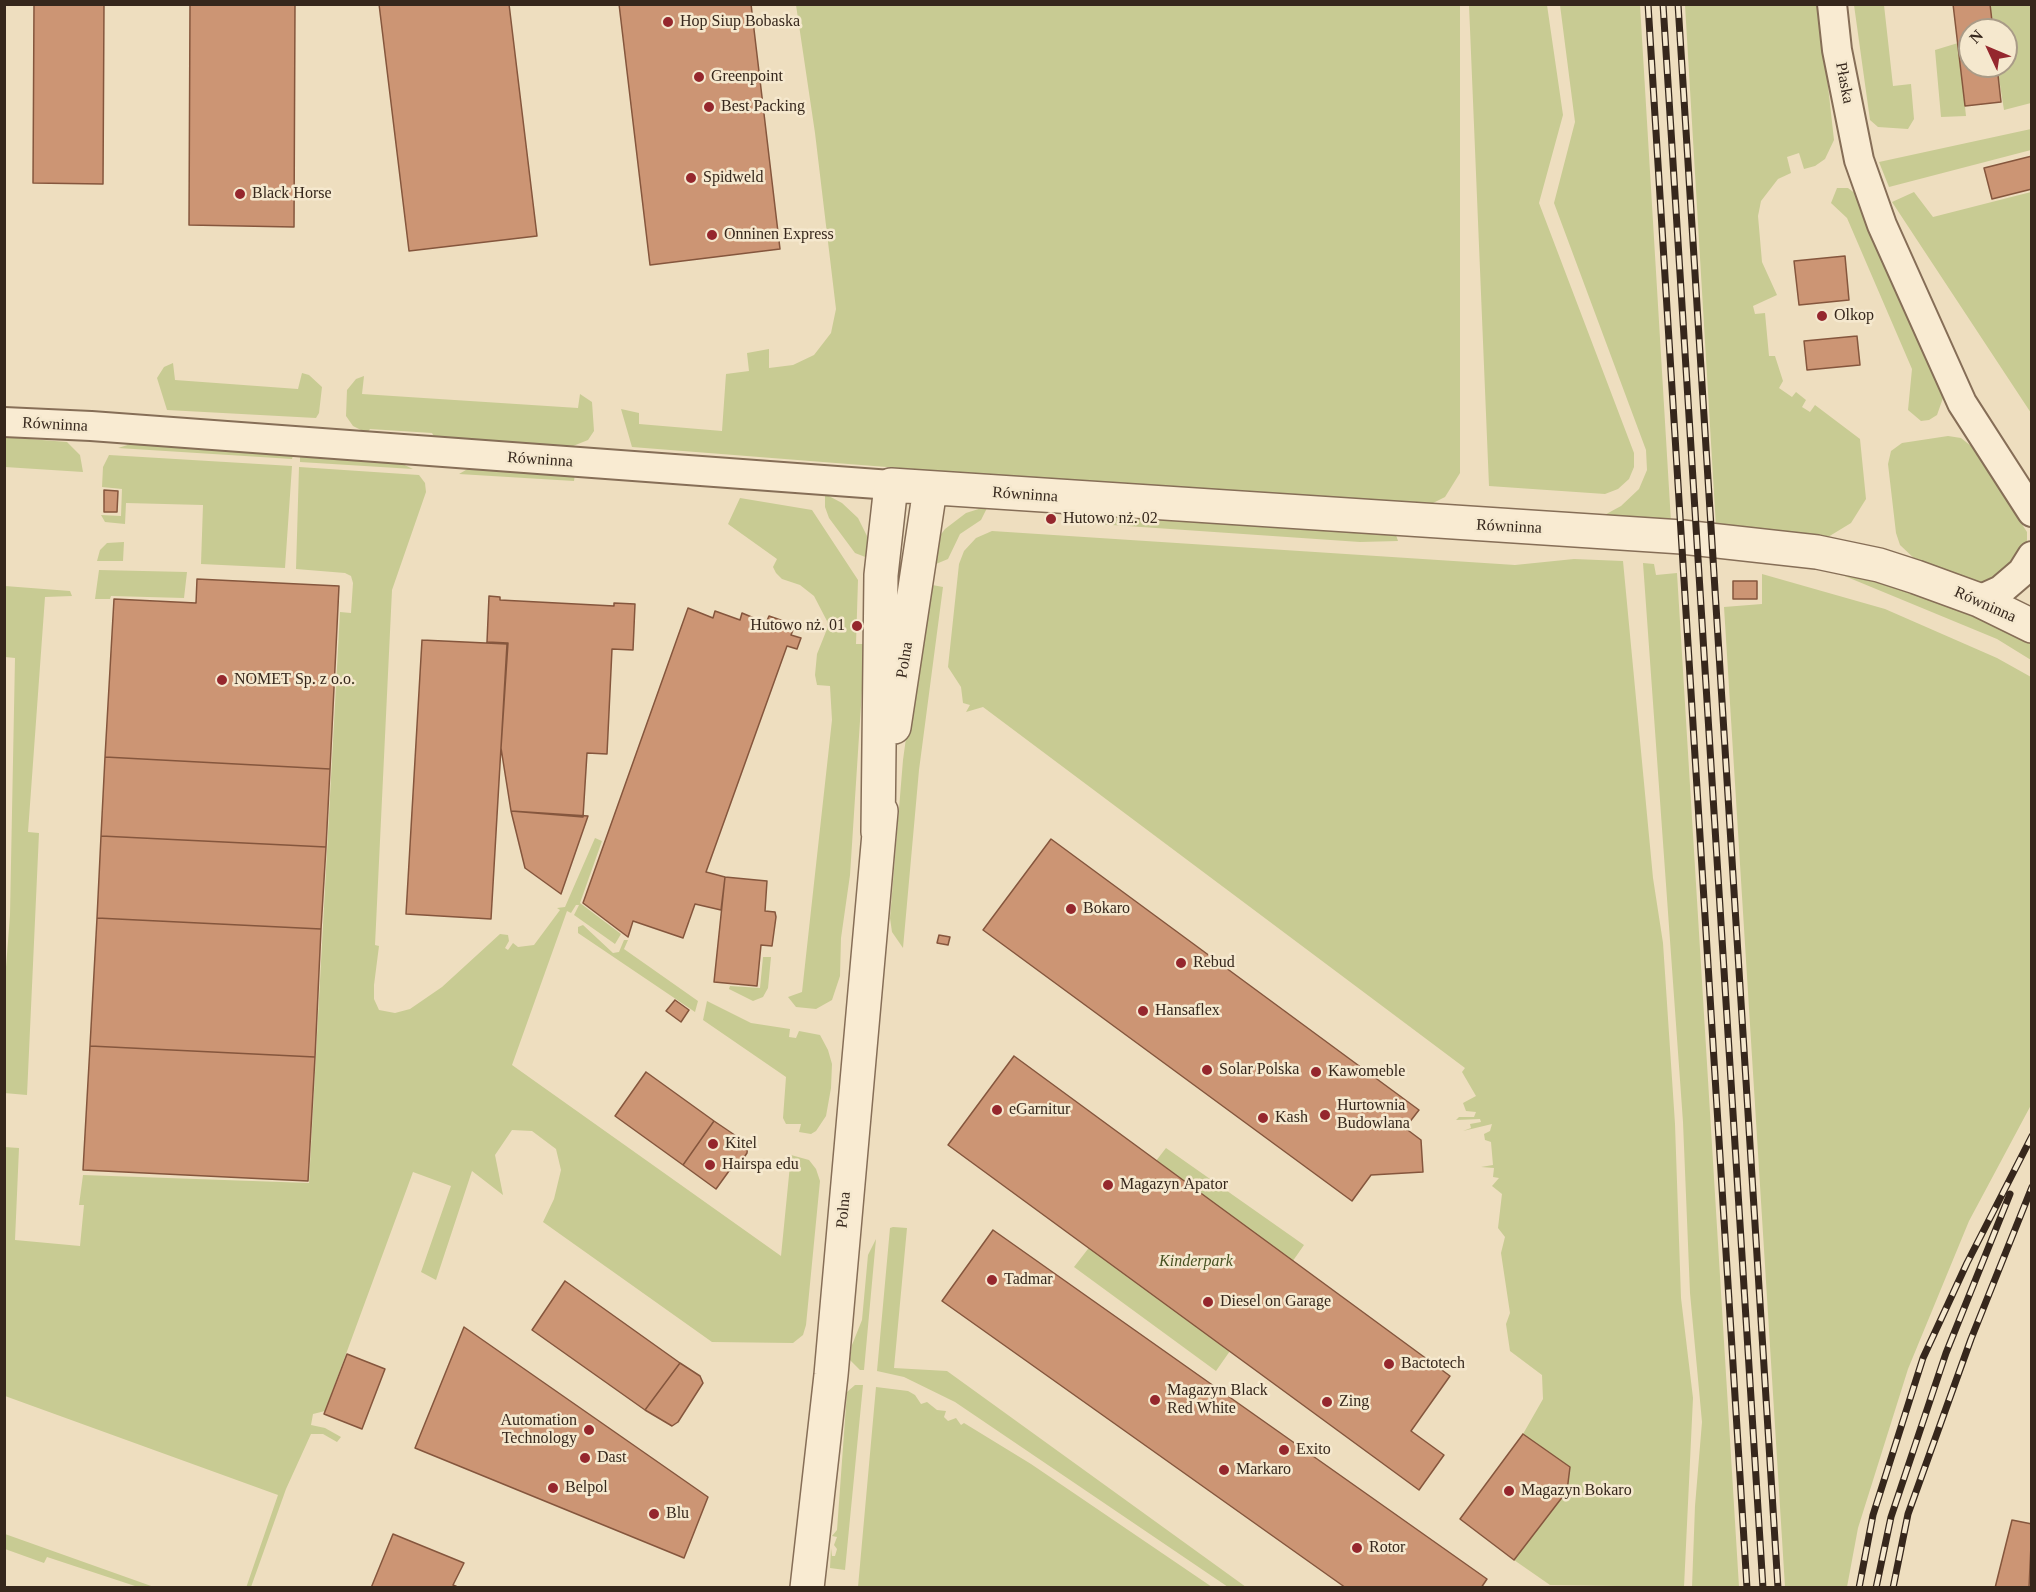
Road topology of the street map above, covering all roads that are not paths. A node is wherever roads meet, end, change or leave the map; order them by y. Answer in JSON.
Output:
{"nodes":[{"id":1,"x":1832,"y":4,"type":"edge"},
{"id":2,"x":4,"y":422,"type":"edge"},
{"id":3,"x":891,"y":486,"type":"junction"},
{"id":4,"x":930,"y":489,"type":"junction"},
{"id":5,"x":2031,"y":512,"type":"edge"},
{"id":6,"x":2031,"y":556,"type":"edge"},
{"id":7,"x":1979,"y":600,"type":"junction"},
{"id":8,"x":2031,"y":626,"type":"edge"},
{"id":9,"x":878,"y":832,"type":"junction"},
{"id":10,"x":807,"y":1587,"type":"edge"}],
"edges":[{"from":1,"to":5,"type":"street","name":"Płaska"},
{"from":2,"to":3,"type":"street","name":"Równinna"},
{"from":3,"to":4,"type":"street","name":"Równinna"},
{"from":3,"to":9,"type":"street","name":"Polna"},
{"from":4,"to":7,"type":"street","name":"Równinna"},
{"from":4,"to":9,"type":"street","name":"Polna"},
{"from":6,"to":7,"type":"street"},
{"from":7,"to":8,"type":"street","name":"Równinna"},
{"from":9,"to":10,"type":"street","name":"Polna"}]}
